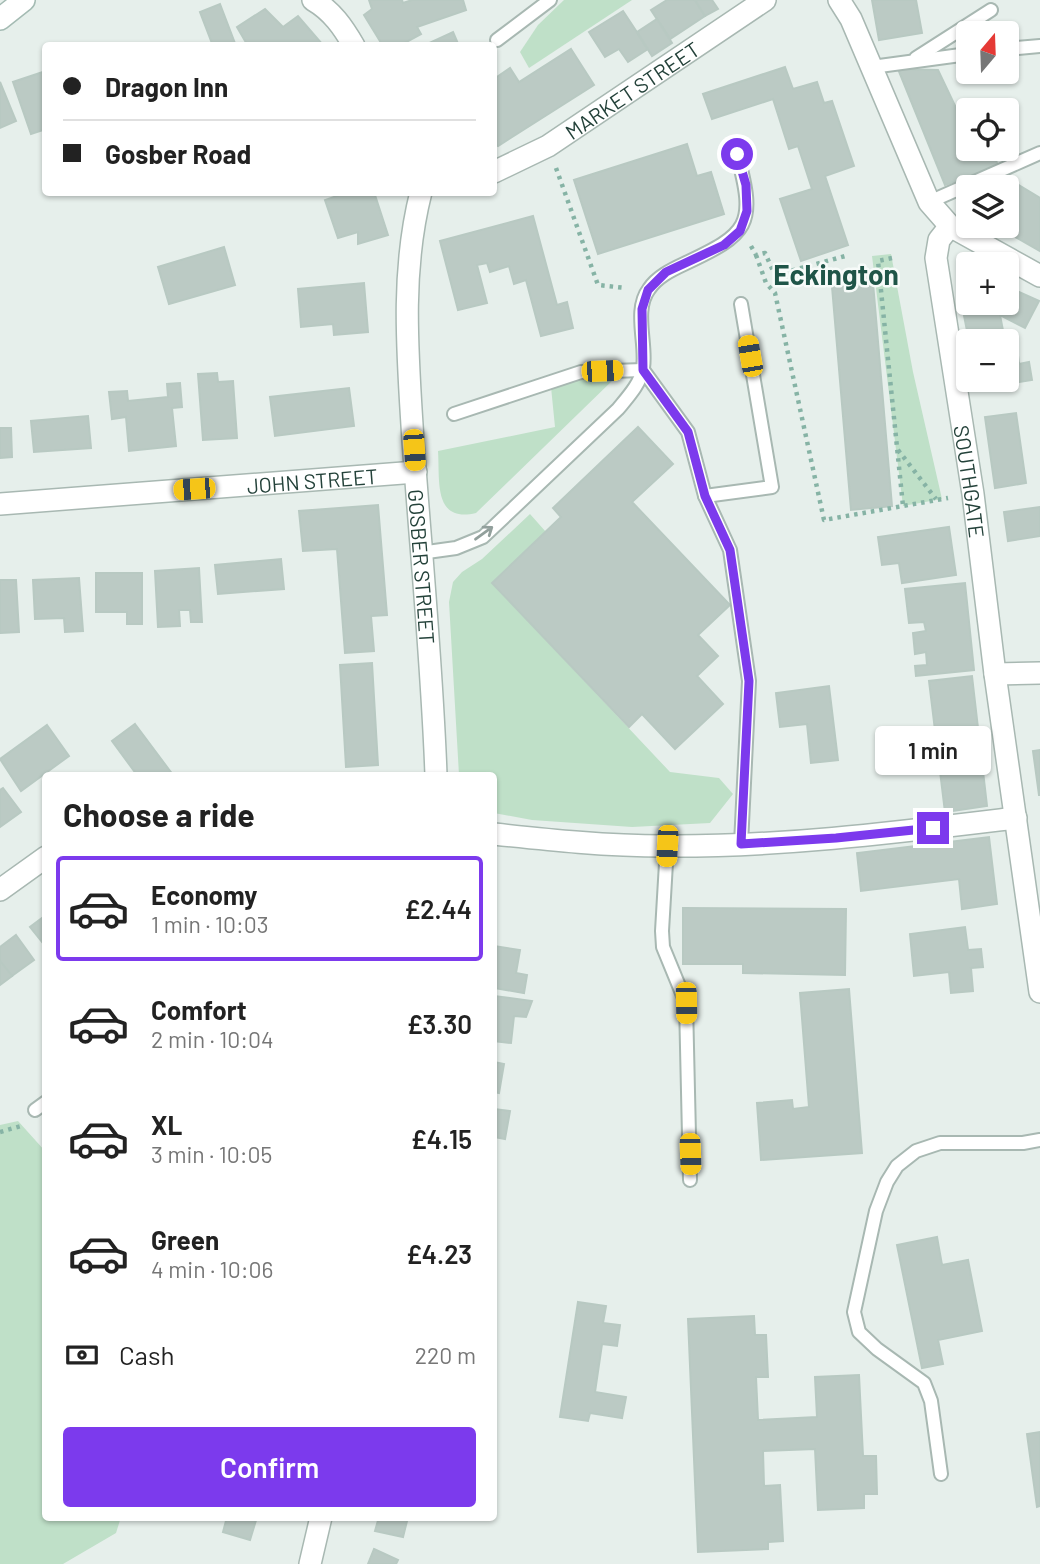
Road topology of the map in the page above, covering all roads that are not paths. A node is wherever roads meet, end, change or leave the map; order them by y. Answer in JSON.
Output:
{"nodes":[{"id":1,"x":24,"y":0,"type":"edge"},
{"id":2,"x":550,"y":0,"type":"edge"},
{"id":3,"x":765,"y":0,"type":"edge"},
{"id":4,"x":839,"y":0,"type":"edge"},
{"id":5,"x":323,"y":2,"type":"edge"},
{"id":6,"x":990,"y":10,"type":"dead end"},
{"id":7,"x":0,"y":19,"type":"edge"},
{"id":8,"x":497,"y":40,"type":"dead end"},
{"id":9,"x":352,"y":42,"type":"edge"},
{"id":10,"x":1040,"y":46,"type":"edge"},
{"id":11,"x":1019,"y":48,"type":"edge"},
{"id":12,"x":956,"y":55,"type":"edge"},
{"id":13,"x":913,"y":60,"type":"junction"},
{"id":14,"x":872,"y":66,"type":"junction"},
{"id":15,"x":1040,"y":153,"type":"edge"},
{"id":16,"x":737,"y":154,"type":"dead end"},
{"id":17,"x":497,"y":171,"type":"edge"},
{"id":18,"x":420,"y":196,"type":"edge"},
{"id":19,"x":929,"y":202,"type":"junction"},
{"id":20,"x":950,"y":226,"type":"junction"},
{"id":21,"x":1040,"y":275,"type":"edge"},
{"id":22,"x":741,"y":304,"type":"dead end"},
{"id":23,"x":643,"y":370,"type":"junction"},
{"id":24,"x":454,"y":414,"type":"dead end"},
{"id":25,"x":416,"y":472,"type":"junction"},
{"id":26,"x":705,"y":496,"type":"junction"},
{"id":27,"x":0,"y":504,"type":"edge"},
{"id":28,"x":421,"y":553,"type":"junction"},
{"id":29,"x":1040,"y":673,"type":"edge"},
{"id":30,"x":995,"y":674,"type":"junction"},
{"id":31,"x":436,"y":772,"type":"edge"},
{"id":32,"x":1016,"y":818,"type":"junction"},
{"id":33,"x":497,"y":834,"type":"edge"},
{"id":34,"x":741,"y":844,"type":"junction"},
{"id":35,"x":667,"y":846,"type":"junction"},
{"id":36,"x":42,"y":860,"type":"edge"},
{"id":37,"x":0,"y":890,"type":"edge"},
{"id":38,"x":1040,"y":992,"type":"edge"},
{"id":39,"x":1040,"y":1140,"type":"edge"},
{"id":40,"x":690,"y":1180,"type":"dead end"},
{"id":41,"x":941,"y":1474,"type":"dead end"},
{"id":42,"x":320,"y":1521,"type":"edge"},
{"id":43,"x":310,"y":1564,"type":"edge"}],
"edges":[{"from":1,"to":7,"type":"street"},
{"from":2,"to":8,"type":"lane"},
{"from":3,"to":17,"type":"street","name":"MARKET STREET"},
{"from":4,"to":14,"type":"street"},
{"from":5,"to":9,"type":"street"},
{"from":6,"to":13,"type":"lane"},
{"from":10,"to":11,"type":"lane"},
{"from":12,"to":13,"type":"lane"},
{"from":13,"to":14,"type":"lane"},
{"from":14,"to":19,"type":"street"},
{"from":15,"to":19,"type":"lane"},
{"from":16,"to":23,"type":"lane"},
{"from":18,"to":25,"type":"street","name":"GOSBER STREET"},
{"from":19,"to":20,"type":"street"},
{"from":20,"to":21,"type":"street"},
{"from":20,"to":30,"type":"street","name":"SOUTHGATE"},
{"from":22,"to":26,"type":"lane"},
{"from":23,"to":24,"type":"lane"},
{"from":23,"to":26,"type":"lane"},
{"from":28,"to":23,"type":"lane","one_way":true},
{"from":25,"to":27,"type":"street","name":"JOHN STREET"},
{"from":25,"to":28,"type":"street","name":"GOSBER STREET"},
{"from":26,"to":34,"type":"lane"},
{"from":28,"to":31,"type":"street","name":"GOSBER STREET"},
{"from":29,"to":30,"type":"street"},
{"from":30,"to":32,"type":"street","name":"SOUTHGATE"},
{"from":32,"to":34,"type":"street"},
{"from":32,"to":38,"type":"street","name":"SOUTHGATE"},
{"from":33,"to":35,"type":"street"},
{"from":34,"to":35,"type":"street"},
{"from":35,"to":40,"type":"lane"},
{"from":36,"to":37,"type":"street"},
{"from":39,"to":41,"type":"lane"},
{"from":42,"to":43,"type":"street"}]}
